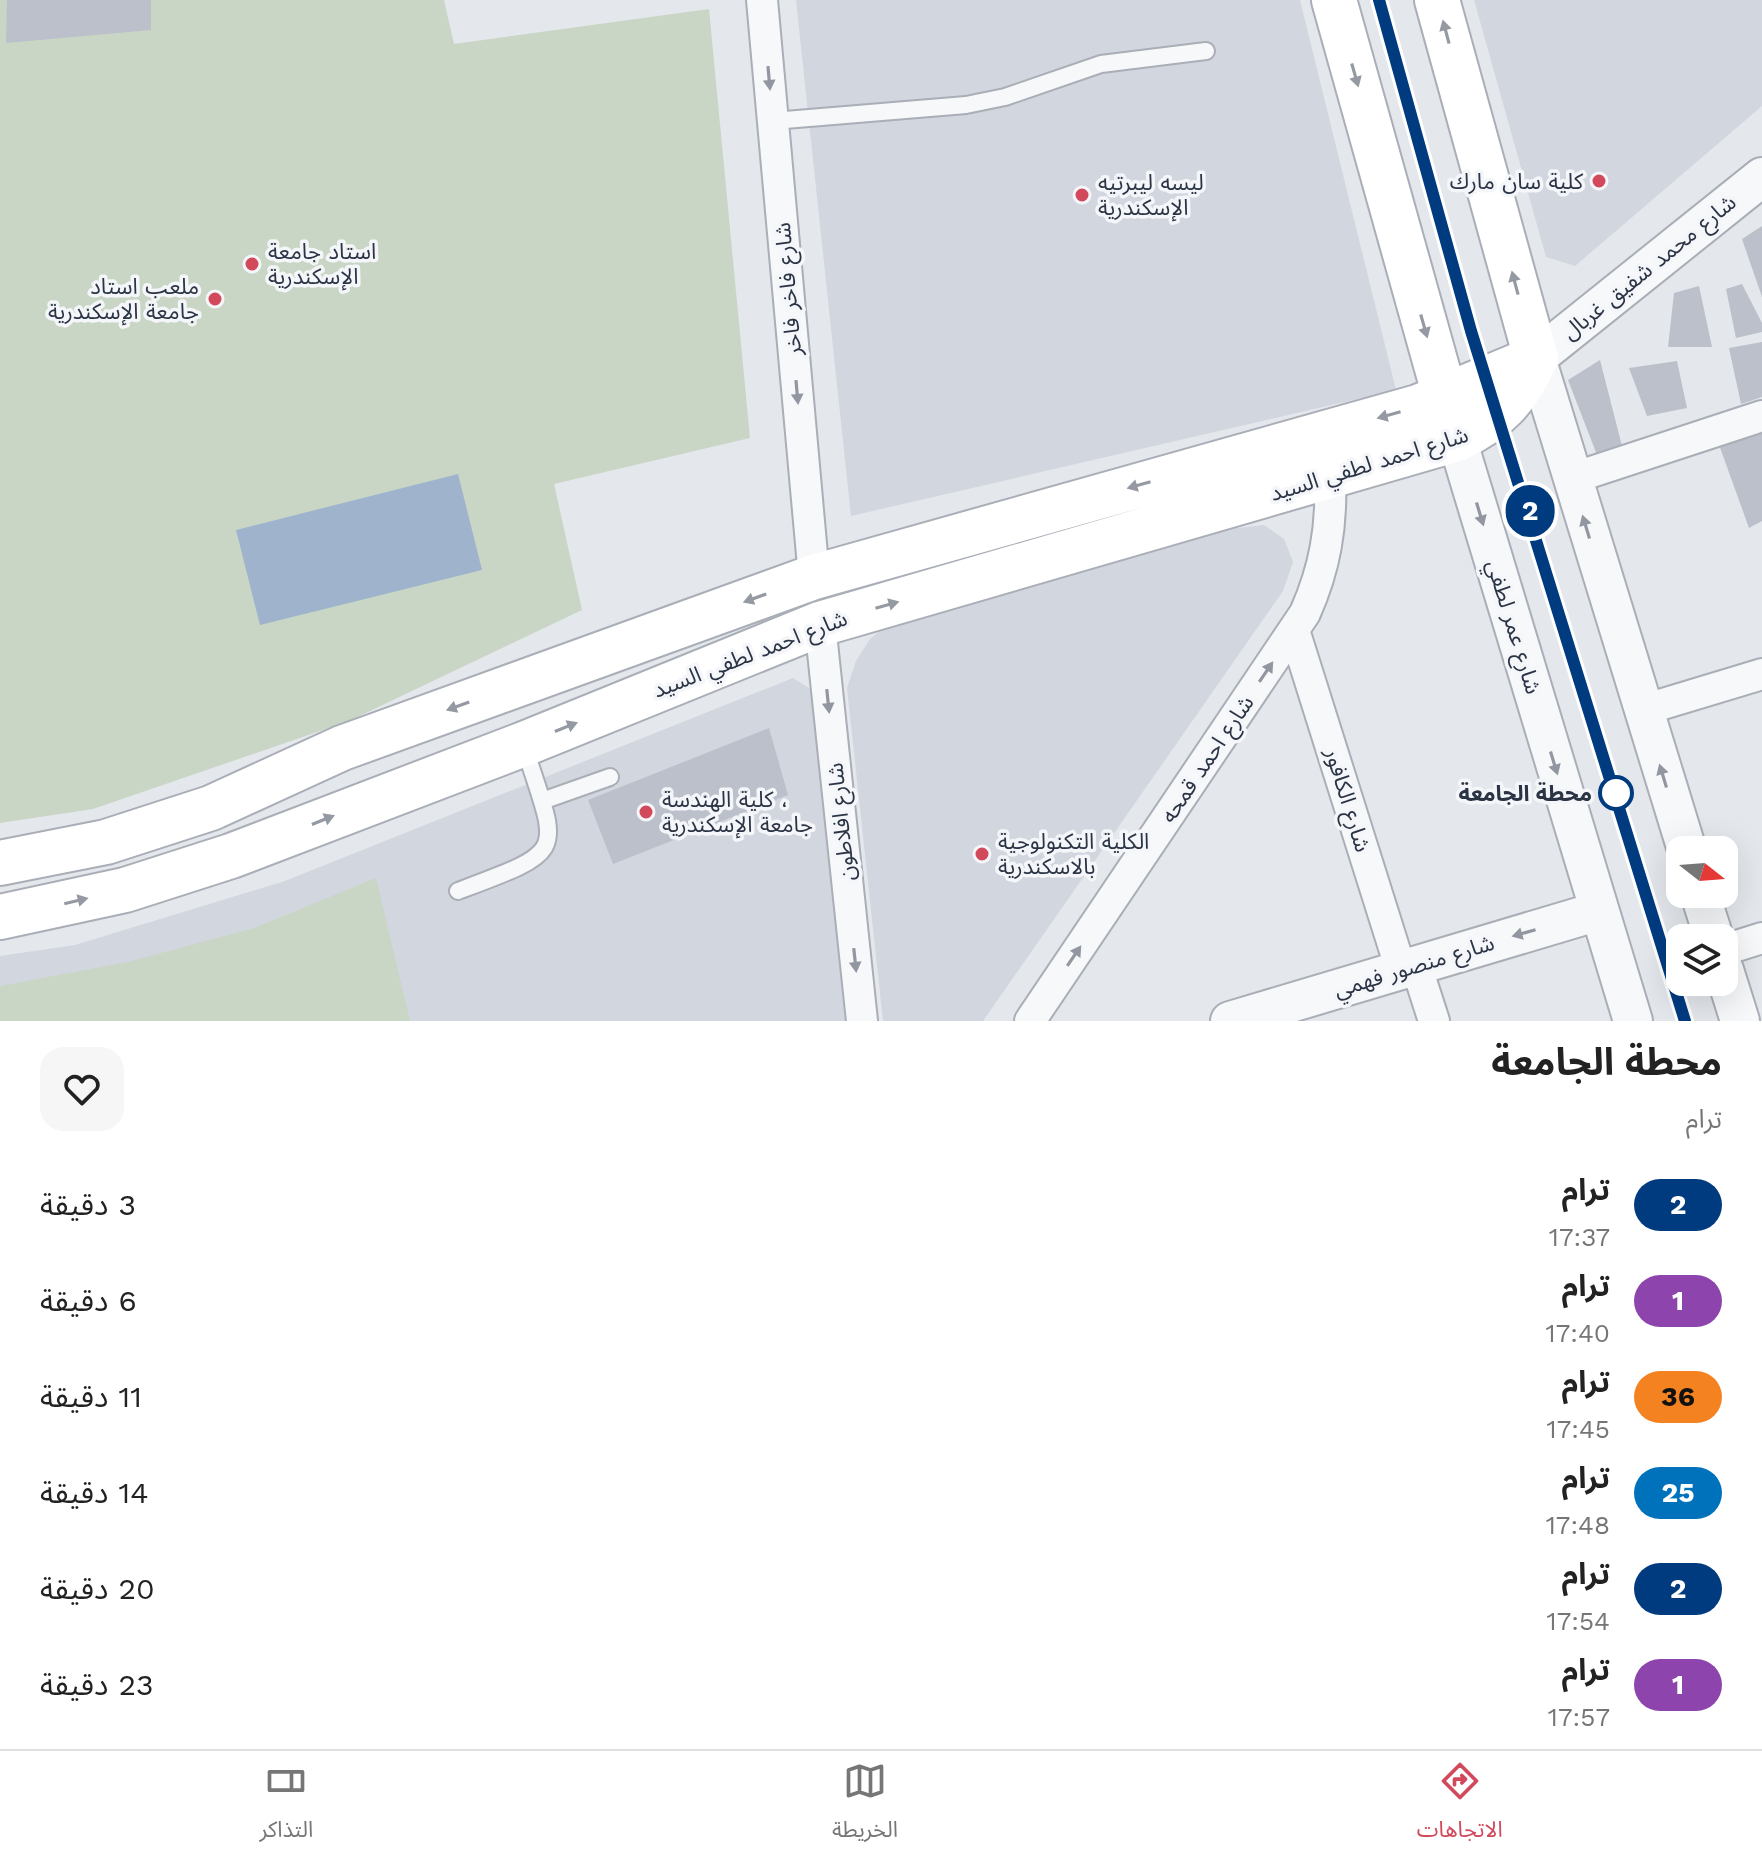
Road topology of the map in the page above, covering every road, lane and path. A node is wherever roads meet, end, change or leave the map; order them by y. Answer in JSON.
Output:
{"nodes":[{"id":1,"x":762,"y":0,"type":"edge"},
{"id":2,"x":1334,"y":0,"type":"edge"},
{"id":3,"x":1437,"y":0,"type":"edge"},
{"id":4,"x":1206,"y":51,"type":"dead end"},
{"id":5,"x":773,"y":121,"type":"junction"},
{"id":6,"x":1762,"y":177,"type":"edge"},
{"id":7,"x":1525,"y":370,"type":"junction"},
{"id":8,"x":1453,"y":392,"type":"junction"},
{"id":9,"x":1762,"y":416,"type":"edge"},
{"id":10,"x":1469,"y":434,"type":"junction"},
{"id":11,"x":1330,"y":478,"type":"junction"},
{"id":12,"x":1570,"y":479,"type":"junction"},
{"id":13,"x":814,"y":577,"type":"junction"},
{"id":14,"x":820,"y":624,"type":"junction"},
{"id":15,"x":1294,"y":630,"type":"junction"},
{"id":16,"x":1762,"y":674,"type":"edge"},
{"id":17,"x":1643,"y":710,"type":"junction"},
{"id":18,"x":524,"y":744,"type":"junction"},
{"id":19,"x":342,"y":748,"type":"junction"},
{"id":20,"x":610,"y":777,"type":"dead end"},
{"id":21,"x":542,"y":801,"type":"junction"},
{"id":22,"x":366,"y":802,"type":"junction"},
{"id":23,"x":1683,"y":836,"type":"edge"},
{"id":24,"x":0,"y":863,"type":"edge"},
{"id":25,"x":458,"y":891,"type":"dead end"},
{"id":26,"x":1599,"y":911,"type":"junction"},
{"id":27,"x":0,"y":917,"type":"edge"},
{"id":28,"x":1762,"y":938,"type":"edge"},
{"id":29,"x":1738,"y":946,"type":"edge"},
{"id":30,"x":1409,"y":968,"type":"junction"},
{"id":31,"x":1732,"y":996,"type":"edge"},
{"id":32,"x":1246,"y":1019,"type":"edge"},
{"id":33,"x":862,"y":1021,"type":"edge"},
{"id":34,"x":1030,"y":1021,"type":"edge"},
{"id":35,"x":1434,"y":1021,"type":"edge"},
{"id":36,"x":1633,"y":1021,"type":"edge"},
{"id":37,"x":1740,"y":1021,"type":"edge"}],
"edges":[{"from":1,"to":5,"type":"street","name":"شارع فاخر فاخر","one_way":true},
{"from":2,"to":8,"type":"main road","name":"شارع عمر لطفي","one_way":true},
{"from":7,"to":3,"type":"main road","one_way":true},
{"from":4,"to":5,"type":"lane"},
{"from":5,"to":13,"type":"street","name":"شارع فاخر فاخر","one_way":true},
{"from":6,"to":7,"type":"street","name":"شارع محمد شفيق غربال"},
{"from":7,"to":8,"type":"main road","name":"شارع احمد لطفي السيد"},
{"from":7,"to":10,"type":"main road","name":"شارع احمد لطفي السيد"},
{"from":7,"to":12,"type":"street"},
{"from":8,"to":10,"type":"main road","name":"شارع عمر لطفي"},
{"from":8,"to":13,"type":"main road","name":"شارع احمد لطفي السيد","one_way":true},
{"from":9,"to":12,"type":"street"},
{"from":10,"to":11,"type":"main road","name":"شارع احمد لطفي السيد"},
{"from":10,"to":26,"type":"street","name":"شارع عمر لطفي","one_way":true},
{"from":14,"to":11,"type":"main road","name":"شارع احمد لطفي السيد","one_way":true},
{"from":11,"to":15,"type":"street","name":"شارع احمد قمحه"},
{"from":17,"to":12,"type":"street","one_way":true},
{"from":13,"to":14,"type":"main road"},
{"from":13,"to":19,"type":"main road","name":"شارع احمد لطفي السيد","one_way":true},
{"from":18,"to":14,"type":"main road","name":"شارع احمد لطفي السيد","one_way":true},
{"from":14,"to":33,"type":"street","name":"شارع افلاطون","one_way":true},
{"from":15,"to":30,"type":"street","name":"شارع الكافور"},
{"from":34,"to":15,"type":"street","name":"شارع احمد قمحه","one_way":true},
{"from":16,"to":17,"type":"street"},
{"from":23,"to":17,"type":"street","one_way":true},
{"from":18,"to":21,"type":"lane"},
{"from":18,"to":22,"type":"main road","name":"شارع احمد لطفي السيد"},
{"from":19,"to":22,"type":"main road"},
{"from":19,"to":24,"type":"main road","name":"شارع احمد لطفي السيد"},
{"from":20,"to":21,"type":"lane"},
{"from":21,"to":25,"type":"lane"},
{"from":27,"to":22,"type":"main road","name":"شارع احمد لطفي السيد","one_way":true},
{"from":26,"to":30,"type":"street","name":"شارع منصور فهمي","one_way":true},
{"from":26,"to":36,"type":"street","name":"شارع عمر لطفي"},
{"from":28,"to":29,"type":"street"},
{"from":30,"to":32,"type":"street","name":"شارع منصور فهمي"},
{"from":30,"to":35,"type":"street","name":"شارع الكافور"},
{"from":31,"to":37,"type":"street"}]}
